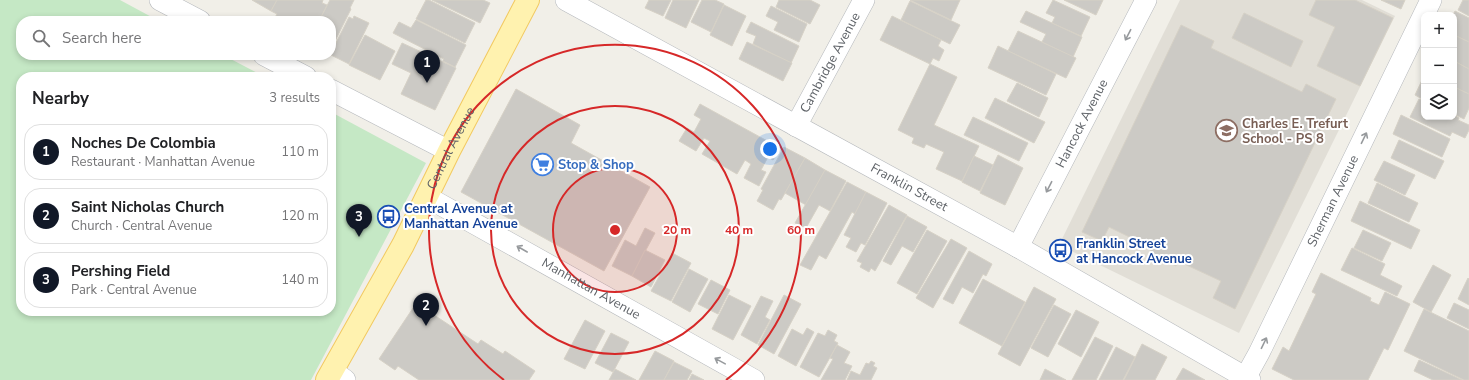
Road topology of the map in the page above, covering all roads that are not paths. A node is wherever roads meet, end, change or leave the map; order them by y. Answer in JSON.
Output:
{"nodes":[{"id":1,"x":160,"y":0,"type":"edge"},
{"id":2,"x":528,"y":0,"type":"edge"},
{"id":3,"x":566,"y":0,"type":"edge"},
{"id":4,"x":864,"y":0,"type":"edge"},
{"id":5,"x":1146,"y":0,"type":"edge"},
{"id":6,"x":1431,"y":0,"type":"edge"},
{"id":7,"x":190,"y":16,"type":"edge"},
{"id":8,"x":274,"y":60,"type":"edge"},
{"id":9,"x":296,"y":72,"type":"edge"},
{"id":10,"x":336,"y":93,"type":"edge"},
{"id":11,"x":796,"y":126,"type":"junction"},
{"id":12,"x":449,"y":151,"type":"junction"},
{"id":13,"x":427,"y":197,"type":"junction"},
{"id":14,"x":1018,"y":247,"type":"junction"},
{"id":15,"x":335,"y":377,"type":"edge"},
{"id":16,"x":1247,"y":379,"type":"edge"},
{"id":17,"x":754,"y":380,"type":"edge"}],
"edges":[{"from":1,"to":7,"type":"street"},
{"from":2,"to":12,"type":"main road","name":"Central Avenue"},
{"from":3,"to":11,"type":"street","name":"Franklin Street"},
{"from":4,"to":11,"type":"street","name":"Cambridge Avenue"},
{"from":5,"to":14,"type":"street","name":"Hancock Avenue","one_way":true},
{"from":16,"to":6,"type":"street","name":"Sherman Avenue","one_way":true},
{"from":8,"to":9,"type":"street"},
{"from":10,"to":12,"type":"street"},
{"from":11,"to":14,"type":"street","name":"Franklin Street"},
{"from":12,"to":13,"type":"main road","name":"Central Avenue"},
{"from":13,"to":15,"type":"main road","name":"Central Avenue"},
{"from":17,"to":13,"type":"street","name":"Manhattan Avenue","one_way":true},
{"from":14,"to":16,"type":"street","name":"Franklin Street"}]}
